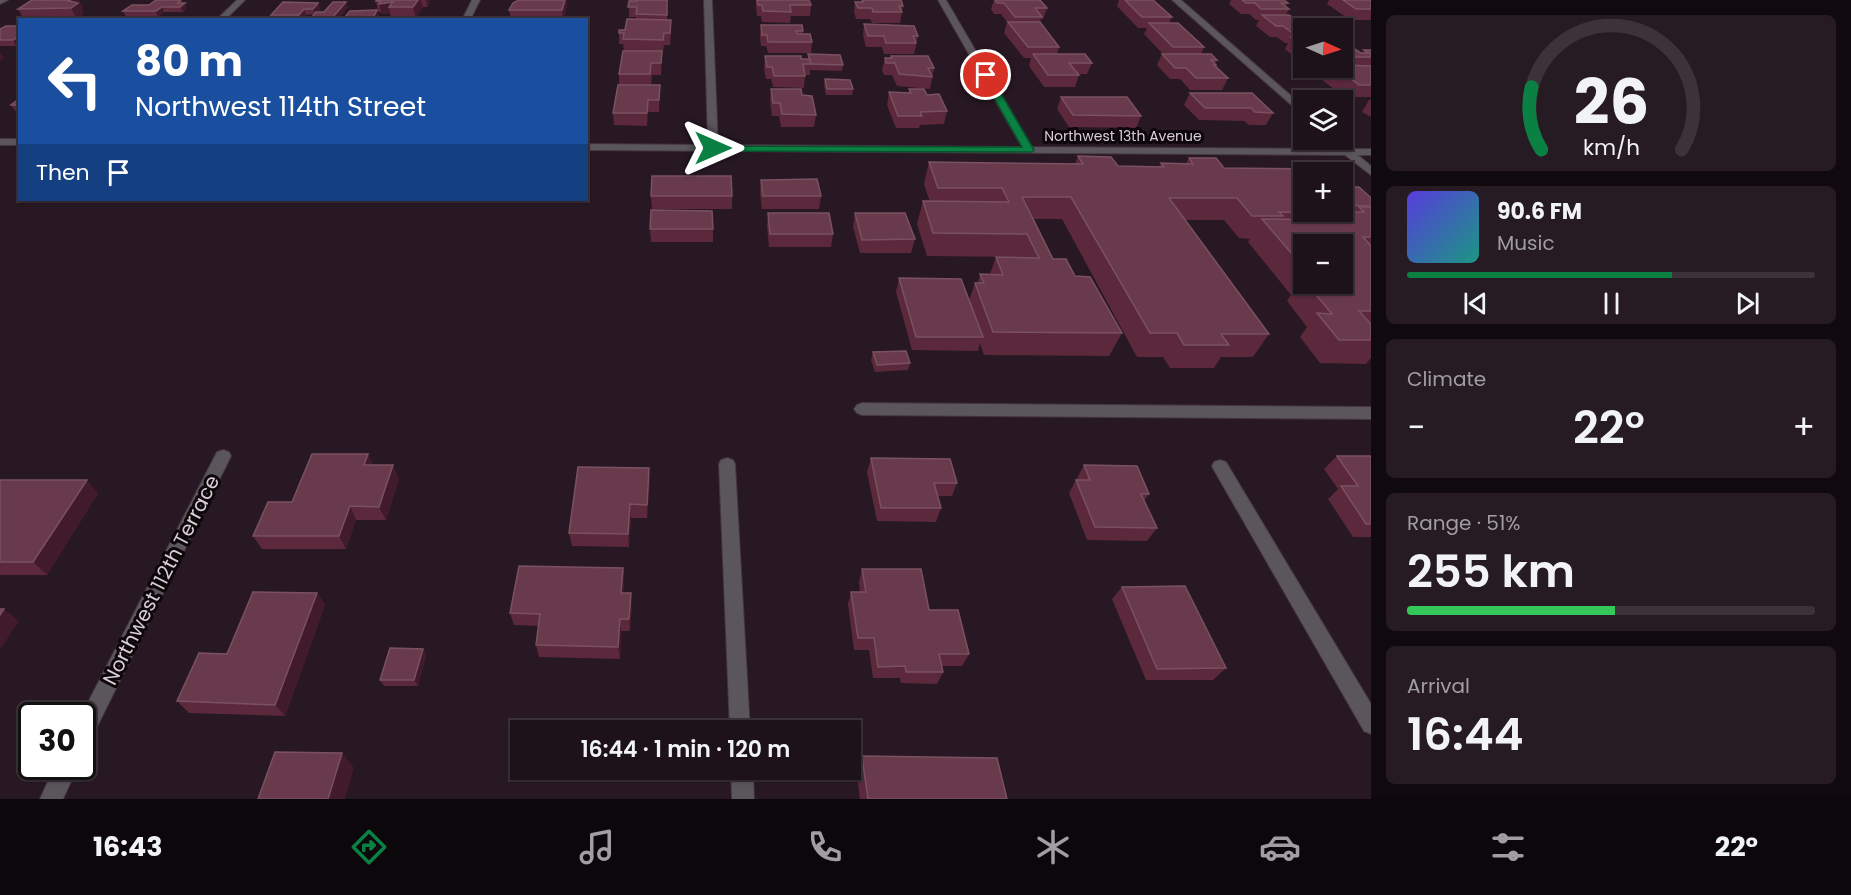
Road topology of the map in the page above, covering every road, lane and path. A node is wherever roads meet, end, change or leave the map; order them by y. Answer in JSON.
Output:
{"nodes":[{"id":1,"x":241,"y":0,"type":"edge"},
{"id":2,"x":476,"y":0,"type":"edge"},
{"id":3,"x":708,"y":0,"type":"edge"},
{"id":4,"x":942,"y":0,"type":"edge"},
{"id":5,"x":1176,"y":0,"type":"edge"},
{"id":6,"x":222,"y":18,"type":"edge"},
{"id":7,"x":467,"y":18,"type":"edge"},
{"id":8,"x":1293,"y":103,"type":"edge"},
{"id":9,"x":0,"y":142,"type":"edge"},
{"id":10,"x":18,"y":142,"type":"edge"},
{"id":11,"x":588,"y":147,"type":"edge"},
{"id":12,"x":713,"y":148,"type":"junction"},
{"id":13,"x":1029,"y":150,"type":"junction"},
{"id":14,"x":1347,"y":152,"type":"junction"},
{"id":15,"x":1371,"y":152,"type":"edge"},
{"id":16,"x":1371,"y":172,"type":"edge"},
{"id":17,"x":862,"y":409,"type":"dead end"},
{"id":18,"x":1371,"y":413,"type":"edge"},
{"id":19,"x":223,"y":456,"type":"dead end"},
{"id":20,"x":727,"y":464,"type":"dead end"},
{"id":21,"x":1220,"y":466,"type":"dead end"},
{"id":22,"x":96,"y":708,"type":"edge"},
{"id":23,"x":740,"y":720,"type":"edge"},
{"id":24,"x":1371,"y":724,"type":"edge"},
{"id":25,"x":60,"y":780,"type":"edge"},
{"id":26,"x":742,"y":780,"type":"edge"},
{"id":27,"x":51,"y":799,"type":"edge"},
{"id":28,"x":743,"y":799,"type":"edge"}],
"edges":[{"from":1,"to":6,"type":"street"},
{"from":2,"to":7,"type":"street"},
{"from":3,"to":12,"type":"street"},
{"from":4,"to":13,"type":"street"},
{"from":5,"to":8,"type":"street"},
{"from":9,"to":10,"type":"street"},
{"from":11,"to":12,"type":"street","name":"Northwest 13th Avenue"},
{"from":12,"to":13,"type":"street","name":"Northwest 13th Avenue"},
{"from":13,"to":14,"type":"street","name":"Northwest 13th Avenue"},
{"from":14,"to":15,"type":"street","name":"Northwest 13th Avenue"},
{"from":14,"to":16,"type":"street"},
{"from":17,"to":18,"type":"street"},
{"from":19,"to":22,"type":"street","name":"Northwest 112th Terrace"},
{"from":20,"to":23,"type":"street"},
{"from":21,"to":24,"type":"street"},
{"from":25,"to":27,"type":"street"},
{"from":26,"to":28,"type":"street"}]}
